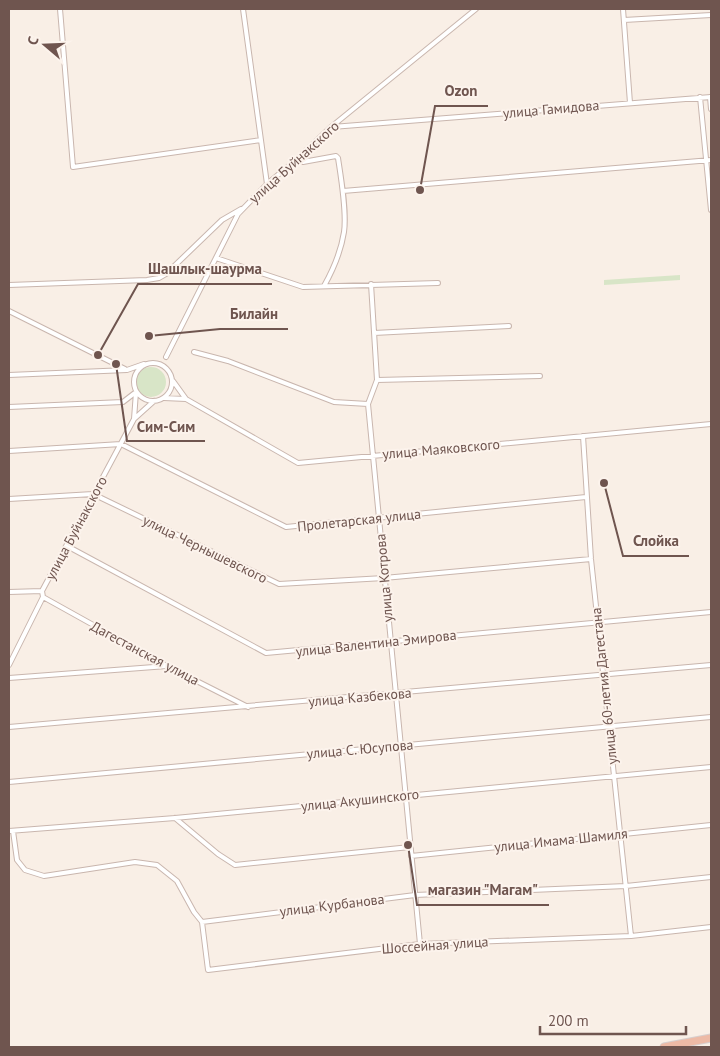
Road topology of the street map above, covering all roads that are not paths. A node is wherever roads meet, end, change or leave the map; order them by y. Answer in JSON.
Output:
{"nodes":[{"id":1,"x":60,"y":9,"type":"edge"},
{"id":2,"x":243,"y":9,"type":"edge"},
{"id":3,"x":476,"y":9,"type":"edge"},
{"id":4,"x":623,"y":9,"type":"edge"},
{"id":5,"x":711,"y":15,"type":"edge"},
{"id":6,"x":624,"y":20,"type":"junction"},
{"id":7,"x":700,"y":97,"type":"junction"},
{"id":8,"x":711,"y":97,"type":"edge"},
{"id":9,"x":630,"y":103,"type":"junction"},
{"id":10,"x":711,"y":109,"type":"edge"},
{"id":11,"x":331,"y":127,"type":"junction"},
{"id":12,"x":261,"y":140,"type":"junction"},
{"id":13,"x":297,"y":159,"type":"junction"},
{"id":14,"x":709,"y":160,"type":"edge"},
{"id":15,"x":267,"y":184,"type":"junction"},
{"id":16,"x":343,"y":191,"type":"junction"},
{"id":17,"x":245,"y":207,"type":"junction"},
{"id":18,"x":711,"y":210,"type":"edge"},
{"id":19,"x":216,"y":258,"type":"junction"},
{"id":20,"x":438,"y":283,"type":"dead end"},
{"id":21,"x":371,"y":284,"type":"junction"},
{"id":22,"x":9,"y":286,"type":"edge"},
{"id":23,"x":324,"y":286,"type":"junction"},
{"id":24,"x":9,"y":311,"type":"edge"},
{"id":25,"x":509,"y":326,"type":"dead end"},
{"id":26,"x":374,"y":332,"type":"junction"},
{"id":27,"x":194,"y":352,"type":"dead end"},
{"id":28,"x":166,"y":357,"type":"junction"},
{"id":29,"x":150,"y":362,"type":"junction"},
{"id":30,"x":144,"y":364,"type":"junction"},
{"id":31,"x":128,"y":370,"type":"junction"},
{"id":32,"x":168,"y":370,"type":"junction"},
{"id":33,"x":9,"y":375,"type":"edge"},
{"id":34,"x":540,"y":376,"type":"dead end"},
{"id":35,"x":377,"y":380,"type":"junction"},
{"id":36,"x":133,"y":381,"type":"junction"},
{"id":37,"x":172,"y":381,"type":"junction"},
{"id":38,"x":136,"y":392,"type":"junction"},
{"id":39,"x":164,"y":398,"type":"junction"},
{"id":40,"x":186,"y":400,"type":"junction"},
{"id":41,"x":154,"y":401,"type":"junction"},
{"id":42,"x":368,"y":404,"type":"junction"},
{"id":43,"x":9,"y":407,"type":"edge"},
{"id":44,"x":134,"y":419,"type":"junction"},
{"id":45,"x":711,"y":424,"type":"edge"},
{"id":46,"x":583,"y":436,"type":"junction"},
{"id":47,"x":121,"y":444,"type":"junction"},
{"id":48,"x":9,"y":451,"type":"edge"},
{"id":49,"x":372,"y":456,"type":"junction"},
{"id":50,"x":93,"y":494,"type":"junction"},
{"id":51,"x":586,"y":497,"type":"junction"},
{"id":52,"x":9,"y":498,"type":"edge"},
{"id":53,"x":379,"y":518,"type":"junction"},
{"id":54,"x":67,"y":546,"type":"junction"},
{"id":55,"x":591,"y":559,"type":"junction"},
{"id":56,"x":384,"y":578,"type":"junction"},
{"id":57,"x":42,"y":591,"type":"junction"},
{"id":58,"x":9,"y":592,"type":"edge"},
{"id":59,"x":43,"y":597,"type":"junction"},
{"id":60,"x":711,"y":612,"type":"edge"},
{"id":61,"x":597,"y":621,"type":"junction"},
{"id":62,"x":390,"y":641,"type":"junction"},
{"id":63,"x":9,"y":665,"type":"edge"},
{"id":64,"x":711,"y":665,"type":"edge"},
{"id":65,"x":167,"y":666,"type":"junction"},
{"id":66,"x":603,"y":675,"type":"junction"},
{"id":67,"x":9,"y":678,"type":"edge"},
{"id":68,"x":396,"y":694,"type":"junction"},
{"id":69,"x":248,"y":707,"type":"junction"},
{"id":70,"x":711,"y":717,"type":"edge"},
{"id":71,"x":608,"y":726,"type":"junction"},
{"id":72,"x":9,"y":727,"type":"edge"},
{"id":73,"x":400,"y":745,"type":"junction"},
{"id":74,"x":711,"y":767,"type":"edge"},
{"id":75,"x":614,"y":776,"type":"junction"},
{"id":76,"x":9,"y":782,"type":"edge"},
{"id":77,"x":405,"y":796,"type":"junction"},
{"id":78,"x":175,"y":818,"type":"junction"},
{"id":79,"x":711,"y":825,"type":"edge"},
{"id":80,"x":11,"y":831,"type":"edge"},
{"id":81,"x":620,"y":834,"type":"junction"},
{"id":82,"x":410,"y":847,"type":"junction"},
{"id":83,"x":411,"y":856,"type":"junction"},
{"id":84,"x":711,"y":877,"type":"edge"},
{"id":85,"x":626,"y":886,"type":"junction"},
{"id":86,"x":415,"y":894,"type":"junction"},
{"id":87,"x":202,"y":922,"type":"junction"},
{"id":88,"x":711,"y":927,"type":"edge"},
{"id":89,"x":631,"y":936,"type":"junction"},
{"id":90,"x":420,"y":944,"type":"junction"},
{"id":91,"x":711,"y":1038,"type":"edge"},
{"id":92,"x":664,"y":1047,"type":"edge"}],
"edges":[{"from":1,"to":12,"type":"street"},
{"from":2,"to":12,"type":"street"},
{"from":3,"to":11,"type":"street","name":"улица Буйнакского"},
{"from":4,"to":6,"type":"street"},
{"from":5,"to":6,"type":"street"},
{"from":6,"to":9,"type":"street"},
{"from":7,"to":8,"type":"street","name":"улица Гамидова"},
{"from":7,"to":9,"type":"street","name":"улица Гамидова"},
{"from":7,"to":14,"type":"street"},
{"from":8,"to":10,"type":"street"},
{"from":9,"to":11,"type":"street","name":"улица Гамидова"},
{"from":11,"to":13,"type":"street","name":"улица Буйнакского"},
{"from":12,"to":15,"type":"street"},
{"from":13,"to":15,"type":"street","name":"улица Буйнакского"},
{"from":13,"to":16,"type":"street"},
{"from":14,"to":16,"type":"street"},
{"from":14,"to":18,"type":"street"},
{"from":15,"to":17,"type":"street","name":"улица Буйнакского"},
{"from":16,"to":23,"type":"street"},
{"from":17,"to":19,"type":"street","name":"улица Буйнакского"},
{"from":17,"to":22,"type":"street"},
{"from":19,"to":23,"type":"street"},
{"from":19,"to":28,"type":"street","name":"улица Буйнакского"},
{"from":20,"to":21,"type":"street"},
{"from":21,"to":23,"type":"street"},
{"from":21,"to":26,"type":"street","name":"улица Котрова"},
{"from":24,"to":31,"type":"street"},
{"from":25,"to":26,"type":"street"},
{"from":26,"to":35,"type":"street","name":"улица Котрова"},
{"from":27,"to":42,"type":"street"},
{"from":28,"to":29,"type":"street"},
{"from":28,"to":32,"type":"street"},
{"from":29,"to":30,"type":"street"},
{"from":29,"to":32,"type":"street"},
{"from":30,"to":31,"type":"street"},
{"from":30,"to":36,"type":"street"},
{"from":31,"to":33,"type":"street"},
{"from":31,"to":36,"type":"street"},
{"from":32,"to":37,"type":"street"},
{"from":34,"to":35,"type":"street"},
{"from":35,"to":42,"type":"street","name":"улица Котрова"},
{"from":36,"to":38,"type":"street"},
{"from":37,"to":39,"type":"street"},
{"from":37,"to":40,"type":"street"},
{"from":38,"to":41,"type":"street"},
{"from":38,"to":43,"type":"street"},
{"from":38,"to":44,"type":"street"},
{"from":39,"to":40,"type":"street"},
{"from":39,"to":41,"type":"street"},
{"from":40,"to":49,"type":"street","name":"улица Маяковского"},
{"from":41,"to":44,"type":"street"},
{"from":42,"to":49,"type":"street","name":"улица Котрова"},
{"from":44,"to":47,"type":"street","name":"улица Буйнакского"},
{"from":45,"to":46,"type":"street","name":"улица Маяковского"},
{"from":46,"to":49,"type":"street","name":"улица Маяковского"},
{"from":46,"to":51,"type":"street","name":"улица 60-летия Дагестана"},
{"from":47,"to":48,"type":"street"},
{"from":47,"to":50,"type":"street","name":"улица Буйнакского"},
{"from":47,"to":53,"type":"street","name":"Пролетарская улица"},
{"from":49,"to":53,"type":"street","name":"улица Котрова"},
{"from":50,"to":52,"type":"street"},
{"from":50,"to":54,"type":"street","name":"улица Буйнакского"},
{"from":50,"to":56,"type":"street","name":"улица Чернышевского"},
{"from":51,"to":53,"type":"street","name":"Пролетарская улица"},
{"from":51,"to":55,"type":"street","name":"улица 60-летия Дагестана"},
{"from":53,"to":56,"type":"street","name":"улица Котрова"},
{"from":54,"to":57,"type":"street","name":"улица Буйнакского"},
{"from":54,"to":62,"type":"street","name":"улица Валентина Эмирова"},
{"from":55,"to":56,"type":"street","name":"улица Чернышевского"},
{"from":55,"to":61,"type":"street","name":"улица 60-летия Дагестана"},
{"from":56,"to":62,"type":"street","name":"улица Котрова"},
{"from":57,"to":58,"type":"street"},
{"from":57,"to":59,"type":"street","name":"улица Буйнакского"},
{"from":59,"to":63,"type":"street","name":"улица Буйнакского"},
{"from":59,"to":65,"type":"street","name":"Дагестанская улица"},
{"from":60,"to":61,"type":"street","name":"улица Валентина Эмирова"},
{"from":61,"to":62,"type":"street","name":"улица Валентина Эмирова"},
{"from":61,"to":66,"type":"street","name":"улица 60-летия Дагестана"},
{"from":62,"to":68,"type":"street","name":"улица Котрова"},
{"from":64,"to":66,"type":"street","name":"улица Казбекова"},
{"from":65,"to":67,"type":"street"},
{"from":65,"to":69,"type":"street","name":"Дагестанская улица"},
{"from":66,"to":68,"type":"street","name":"улица Казбекова"},
{"from":66,"to":71,"type":"street","name":"улица 60-летия Дагестана"},
{"from":68,"to":69,"type":"street","name":"улица Казбекова"},
{"from":68,"to":73,"type":"street","name":"улица Котрова"},
{"from":69,"to":72,"type":"street","name":"улица Казбекова"},
{"from":70,"to":71,"type":"street","name":"улица С. Юсупова"},
{"from":71,"to":73,"type":"street","name":"улица С. Юсупова"},
{"from":71,"to":75,"type":"street","name":"улица 60-летия Дагестана"},
{"from":73,"to":76,"type":"street","name":"улица С. Юсупова"},
{"from":73,"to":77,"type":"street","name":"улица Котрова"},
{"from":74,"to":75,"type":"street","name":"улица Акушинского"},
{"from":75,"to":77,"type":"street","name":"улица Акушинского"},
{"from":75,"to":81,"type":"street","name":"улица 60-летия Дагестана"},
{"from":77,"to":78,"type":"street","name":"улица Акушинского"},
{"from":77,"to":82,"type":"street","name":"улица Котрова"},
{"from":78,"to":80,"type":"street","name":"улица Акушинского"},
{"from":78,"to":82,"type":"street"},
{"from":79,"to":81,"type":"street","name":"улица Имама Шамиля"},
{"from":80,"to":87,"type":"street"},
{"from":81,"to":83,"type":"street","name":"улица Имама Шамиля"},
{"from":81,"to":85,"type":"street","name":"улица 60-летия Дагестана"},
{"from":82,"to":83,"type":"street","name":"улица Котрова"},
{"from":83,"to":86,"type":"street","name":"улица Котрова"},
{"from":84,"to":85,"type":"street","name":"улица Курбанова"},
{"from":85,"to":86,"type":"street","name":"улица Курбанова"},
{"from":85,"to":89,"type":"street","name":"улица 60-летия Дагестана"},
{"from":86,"to":87,"type":"street","name":"улица Курбанова"},
{"from":86,"to":90,"type":"street","name":"улица Котрова"},
{"from":87,"to":90,"type":"street","name":"Шоссейная улица"},
{"from":88,"to":89,"type":"street","name":"Шоссейная улица"},
{"from":89,"to":90,"type":"street","name":"Шоссейная улица"},
{"from":91,"to":92,"type":"highway"}]}
